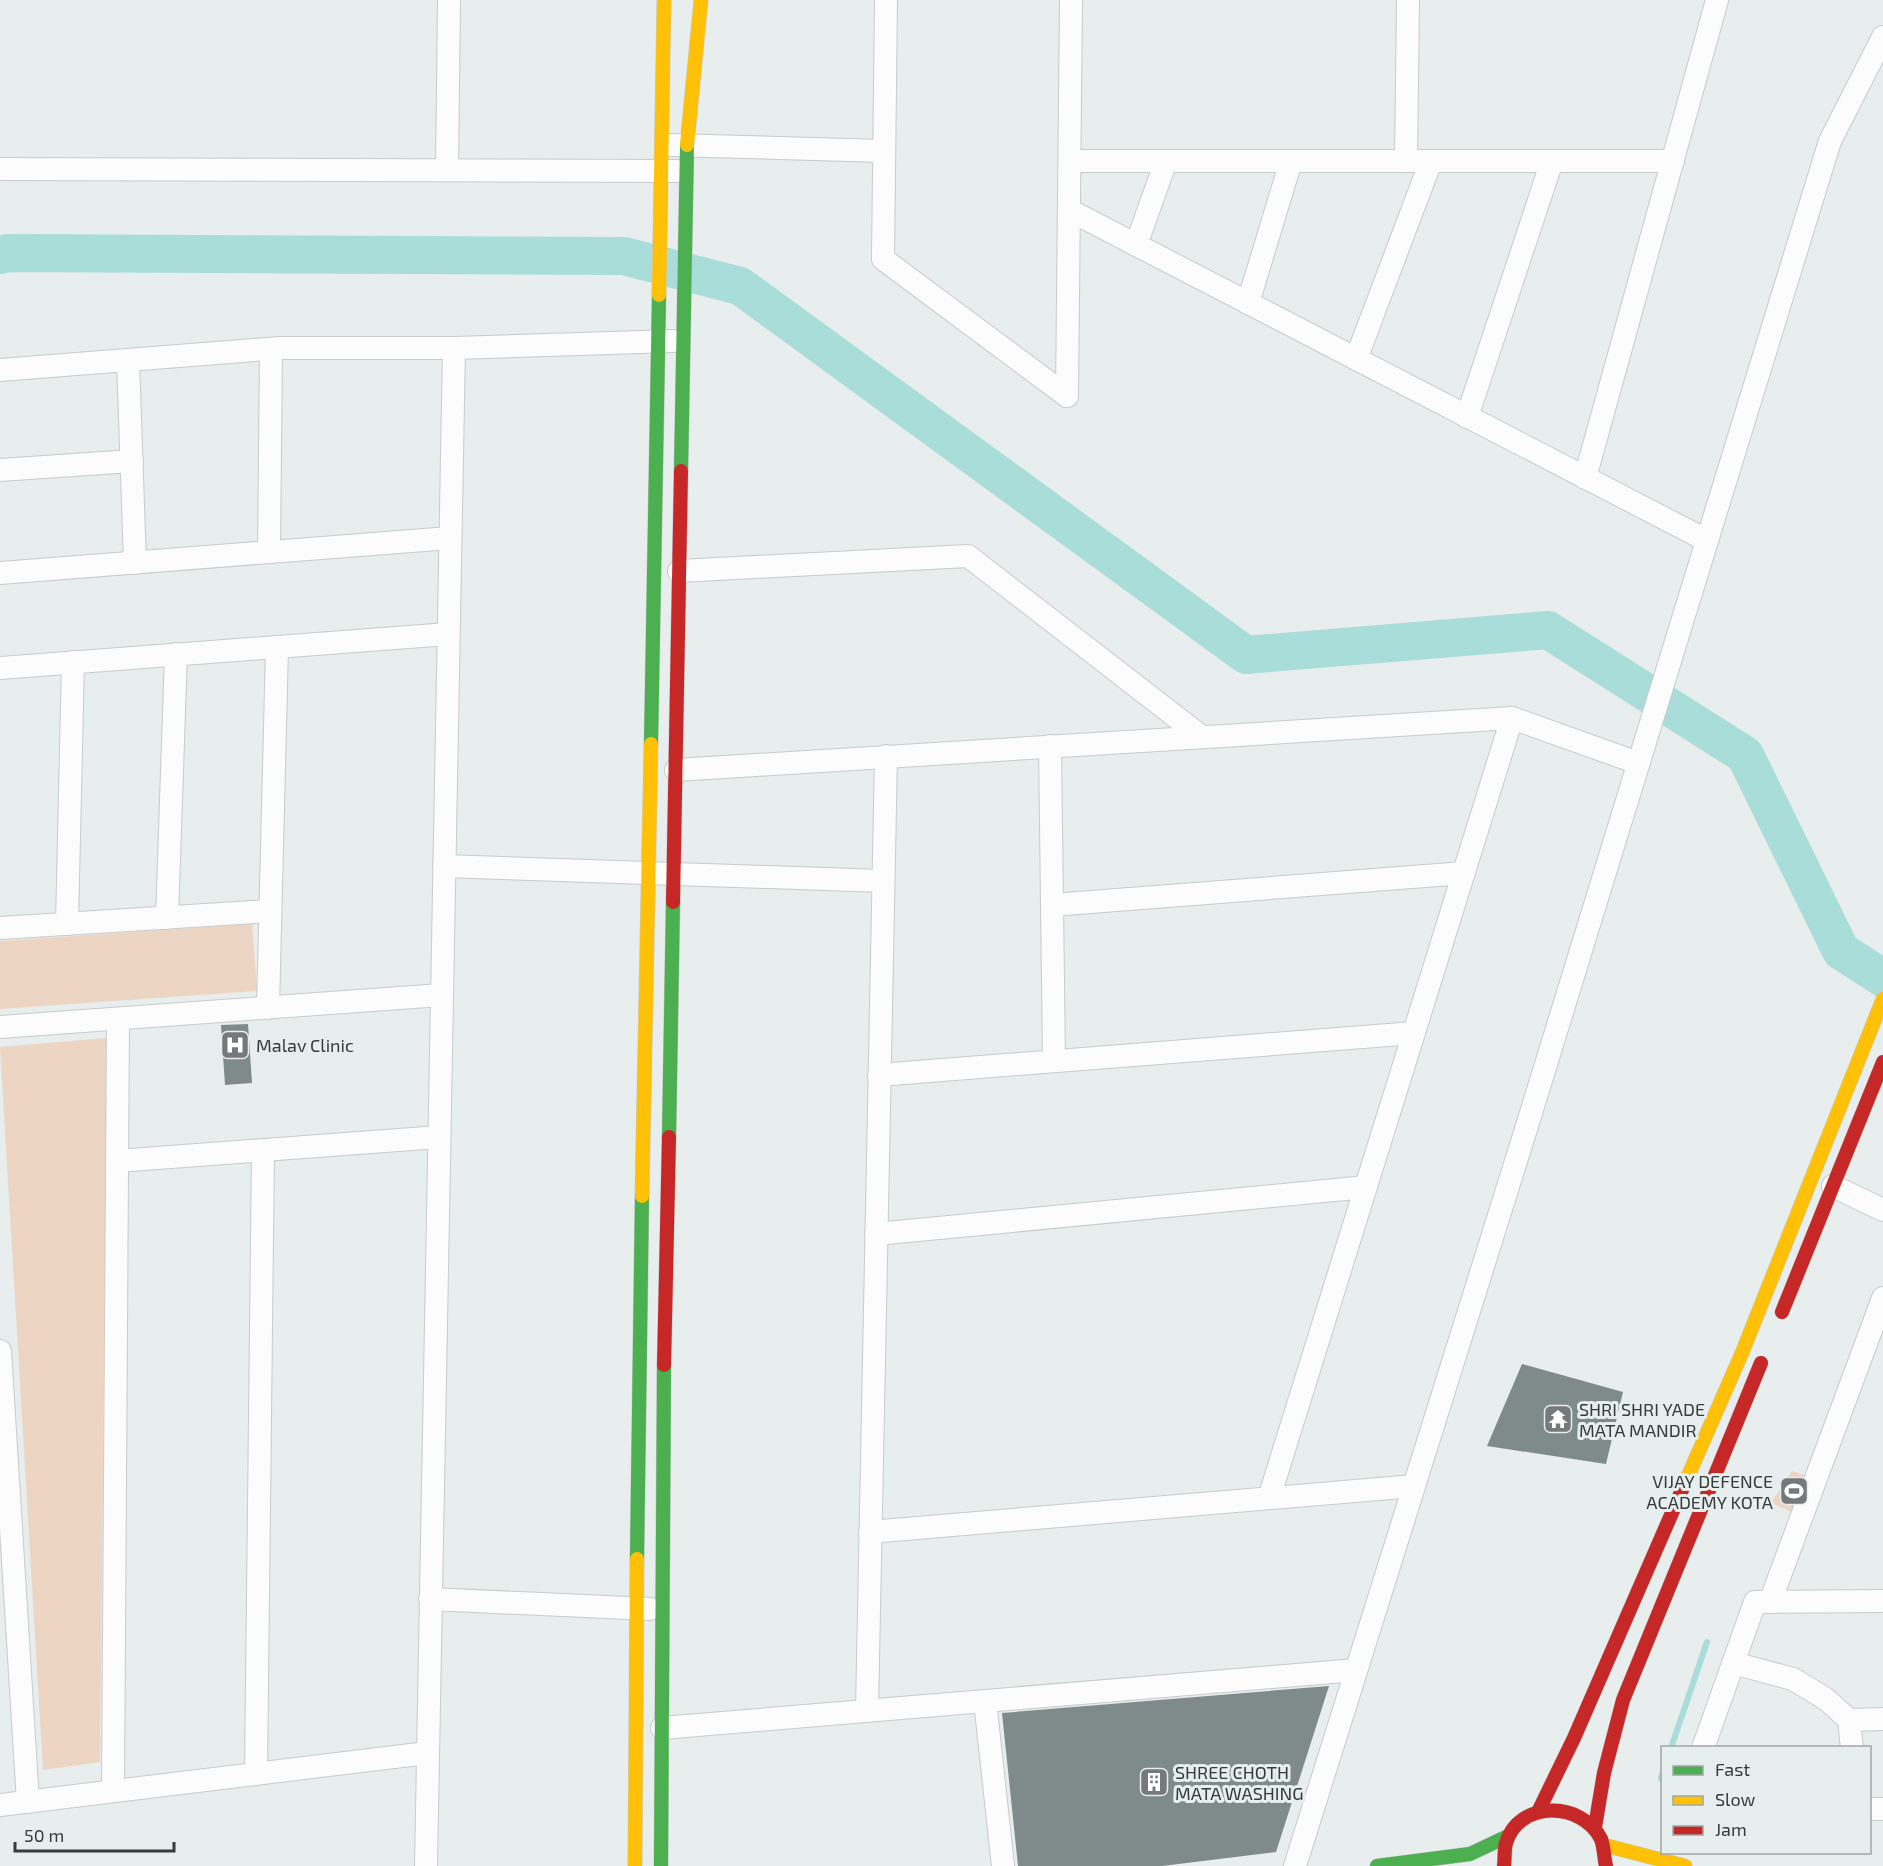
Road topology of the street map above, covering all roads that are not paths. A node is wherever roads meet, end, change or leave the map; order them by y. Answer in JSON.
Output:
{"nodes":[{"id":1,"x":449,"y":0,"type":"edge"},
{"id":2,"x":663,"y":0,"type":"edge"},
{"id":3,"x":701,"y":0,"type":"edge"},
{"id":4,"x":886,"y":0,"type":"edge"},
{"id":5,"x":1071,"y":0,"type":"edge"},
{"id":6,"x":1408,"y":0,"type":"edge"},
{"id":7,"x":1717,"y":0,"type":"edge"},
{"id":8,"x":1883,"y":37,"type":"edge"},
{"id":9,"x":661,"y":145,"type":"junction"},
{"id":10,"x":687,"y":146,"type":"junction"},
{"id":11,"x":883,"y":151,"type":"junction"},
{"id":12,"x":1070,"y":161,"type":"junction"},
{"id":13,"x":1166,"y":161,"type":"junction"},
{"id":14,"x":1291,"y":161,"type":"junction"},
{"id":15,"x":1406,"y":161,"type":"junction"},
{"id":16,"x":1431,"y":161,"type":"junction"},
{"id":17,"x":1552,"y":161,"type":"junction"},
{"id":18,"x":1673,"y":161,"type":"junction"},
{"id":19,"x":0,"y":169,"type":"edge"},
{"id":20,"x":447,"y":170,"type":"junction"},
{"id":21,"x":686,"y":180,"type":"junction"},
{"id":22,"x":660,"y":181,"type":"junction"},
{"id":23,"x":1069,"y":210,"type":"junction"},
{"id":24,"x":1136,"y":245,"type":"junction"},
{"id":25,"x":1248,"y":303,"type":"junction"},
{"id":26,"x":657,"y":334,"type":"junction"},
{"id":27,"x":684,"y":334,"type":"junction"},
{"id":28,"x":454,"y":348,"type":"junction"},
{"id":29,"x":271,"y":349,"type":"junction"},
{"id":30,"x":1356,"y":359,"type":"junction"},
{"id":31,"x":128,"y":360,"type":"junction"},
{"id":32,"x":0,"y":370,"type":"edge"},
{"id":33,"x":1467,"y":417,"type":"junction"},
{"id":34,"x":132,"y":461,"type":"junction"},
{"id":35,"x":0,"y":470,"type":"edge"},
{"id":36,"x":1585,"y":478,"type":"junction"},
{"id":37,"x":450,"y":538,"type":"junction"},
{"id":38,"x":1706,"y":540,"type":"junction"},
{"id":39,"x":269,"y":552,"type":"junction"},
{"id":40,"x":135,"y":563,"type":"junction"},
{"id":41,"x":680,"y":571,"type":"junction"},
{"id":42,"x":0,"y":573,"type":"edge"},
{"id":43,"x":448,"y":634,"type":"junction"},
{"id":44,"x":277,"y":647,"type":"junction"},
{"id":45,"x":176,"y":654,"type":"junction"},
{"id":46,"x":73,"y":662,"type":"junction"},
{"id":47,"x":0,"y":668,"type":"edge"},
{"id":48,"x":1512,"y":718,"type":"junction"},
{"id":49,"x":1202,"y":737,"type":"junction"},
{"id":50,"x":1050,"y":746,"type":"junction"},
{"id":51,"x":886,"y":756,"type":"junction"},
{"id":52,"x":1640,"y":756,"type":"junction"},
{"id":53,"x":676,"y":770,"type":"junction"},
{"id":54,"x":444,"y":866,"type":"junction"},
{"id":55,"x":647,"y":873,"type":"junction"},
{"id":56,"x":1464,"y":873,"type":"junction"},
{"id":57,"x":674,"y":874,"type":"junction"},
{"id":58,"x":883,"y":880,"type":"junction"},
{"id":59,"x":1052,"y":905,"type":"junction"},
{"id":60,"x":270,"y":911,"type":"junction"},
{"id":61,"x":167,"y":918,"type":"junction"},
{"id":62,"x":67,"y":924,"type":"junction"},
{"id":63,"x":0,"y":928,"type":"edge"},
{"id":64,"x":441,"y":995,"type":"junction"},
{"id":65,"x":1883,"y":999,"type":"edge"},
{"id":66,"x":268,"y":1008,"type":"junction"},
{"id":67,"x":118,"y":1019,"type":"junction"},
{"id":68,"x":0,"y":1027,"type":"edge"},
{"id":69,"x":1414,"y":1033,"type":"junction"},
{"id":70,"x":1054,"y":1062,"type":"junction"},
{"id":71,"x":1883,"y":1062,"type":"edge"},
{"id":72,"x":879,"y":1075,"type":"junction"},
{"id":73,"x":439,"y":1137,"type":"junction"},
{"id":74,"x":263,"y":1150,"type":"junction"},
{"id":75,"x":117,"y":1161,"type":"junction"},
{"id":76,"x":1833,"y":1186,"type":"junction"},
{"id":77,"x":1366,"y":1187,"type":"junction"},
{"id":78,"x":1883,"y":1210,"type":"edge"},
{"id":79,"x":876,"y":1234,"type":"junction"},
{"id":80,"x":1881,"y":1312,"type":"edge"},
{"id":81,"x":1776,"y":1327,"type":"dead end"},
{"id":82,"x":1767,"y":1349,"type":"dead end"},
{"id":83,"x":0,"y":1351,"type":"edge"},
{"id":84,"x":2,"y":1427,"type":"edge"},
{"id":85,"x":1414,"y":1486,"type":"junction"},
{"id":86,"x":1269,"y":1498,"type":"junction"},
{"id":87,"x":6,"y":1528,"type":"edge"},
{"id":88,"x":870,"y":1532,"type":"junction"},
{"id":89,"x":430,"y":1599,"type":"junction"},
{"id":90,"x":1883,"y":1601,"type":"edge"},
{"id":91,"x":1770,"y":1602,"type":"junction"},
{"id":92,"x":637,"y":1609,"type":"junction"},
{"id":93,"x":662,"y":1610,"type":"junction"},
{"id":94,"x":9,"y":1627,"type":"edge"},
{"id":95,"x":1733,"y":1663,"type":"junction"},
{"id":96,"x":1356,"y":1670,"type":"junction"},
{"id":97,"x":984,"y":1701,"type":"junction"},
{"id":98,"x":867,"y":1711,"type":"junction"},
{"id":99,"x":1883,"y":1719,"type":"edge"},
{"id":100,"x":1849,"y":1720,"type":"junction"},
{"id":101,"x":662,"y":1728,"type":"junction"},
{"id":102,"x":1704,"y":1746,"type":"edge"},
{"id":103,"x":1852,"y":1746,"type":"edge"},
{"id":104,"x":427,"y":1753,"type":"junction"},
{"id":105,"x":256,"y":1774,"type":"junction"},
{"id":106,"x":113,"y":1791,"type":"junction"},
{"id":107,"x":28,"y":1802,"type":"junction"},
{"id":108,"x":0,"y":1805,"type":"edge"},
{"id":109,"x":1539,"y":1810,"type":"junction"},
{"id":110,"x":1595,"y":1827,"type":"junction"},
{"id":111,"x":1508,"y":1836,"type":"junction"},
{"id":112,"x":1604,"y":1845,"type":"junction"},
{"id":113,"x":1666,"y":1860,"type":"edge"},
{"id":114,"x":426,"y":1866,"type":"edge"},
{"id":115,"x":635,"y":1866,"type":"edge"},
{"id":116,"x":661,"y":1866,"type":"edge"},
{"id":117,"x":1003,"y":1866,"type":"edge"},
{"id":118,"x":1295,"y":1866,"type":"edge"},
{"id":119,"x":1377,"y":1866,"type":"edge"},
{"id":120,"x":1504,"y":1866,"type":"edge"},
{"id":121,"x":1606,"y":1866,"type":"edge"},
{"id":122,"x":1685,"y":1866,"type":"edge"}],
"edges":[{"from":1,"to":20,"type":"street"},
{"from":2,"to":9,"type":"street"},
{"from":3,"to":10,"type":"street"},
{"from":4,"to":11,"type":"street"},
{"from":5,"to":12,"type":"street"},
{"from":6,"to":15,"type":"street"},
{"from":7,"to":18,"type":"street"},
{"from":8,"to":38,"type":"street"},
{"from":9,"to":10,"type":"street"},
{"from":9,"to":22,"type":"street"},
{"from":10,"to":11,"type":"street"},
{"from":10,"to":21,"type":"street"},
{"from":11,"to":23,"type":"street"},
{"from":12,"to":13,"type":"street"},
{"from":12,"to":23,"type":"street"},
{"from":13,"to":14,"type":"street"},
{"from":13,"to":24,"type":"street"},
{"from":14,"to":15,"type":"street"},
{"from":14,"to":25,"type":"street"},
{"from":15,"to":16,"type":"street"},
{"from":16,"to":17,"type":"street"},
{"from":16,"to":30,"type":"street"},
{"from":17,"to":18,"type":"street"},
{"from":17,"to":33,"type":"street"},
{"from":18,"to":36,"type":"street"},
{"from":19,"to":20,"type":"street"},
{"from":20,"to":22,"type":"street"},
{"from":21,"to":22,"type":"street"},
{"from":21,"to":27,"type":"street"},
{"from":22,"to":26,"type":"street"},
{"from":23,"to":24,"type":"street"},
{"from":24,"to":25,"type":"street"},
{"from":25,"to":30,"type":"street"},
{"from":26,"to":27,"type":"street"},
{"from":26,"to":28,"type":"street"},
{"from":26,"to":55,"type":"street"},
{"from":27,"to":41,"type":"street"},
{"from":28,"to":29,"type":"street"},
{"from":28,"to":37,"type":"street"},
{"from":29,"to":31,"type":"street"},
{"from":29,"to":39,"type":"street"},
{"from":30,"to":33,"type":"street"},
{"from":31,"to":32,"type":"street"},
{"from":31,"to":34,"type":"street"},
{"from":33,"to":36,"type":"street"},
{"from":34,"to":35,"type":"street"},
{"from":34,"to":40,"type":"street"},
{"from":36,"to":38,"type":"street"},
{"from":37,"to":39,"type":"street"},
{"from":37,"to":43,"type":"street"},
{"from":38,"to":52,"type":"street"},
{"from":39,"to":40,"type":"street"},
{"from":40,"to":42,"type":"street"},
{"from":41,"to":49,"type":"street"},
{"from":41,"to":53,"type":"street"},
{"from":43,"to":44,"type":"street"},
{"from":43,"to":54,"type":"street"},
{"from":44,"to":45,"type":"street"},
{"from":44,"to":60,"type":"street"},
{"from":45,"to":46,"type":"street"},
{"from":45,"to":61,"type":"street"},
{"from":46,"to":47,"type":"street"},
{"from":46,"to":62,"type":"street"},
{"from":48,"to":49,"type":"street"},
{"from":48,"to":52,"type":"street"},
{"from":48,"to":56,"type":"street"},
{"from":49,"to":50,"type":"street"},
{"from":50,"to":51,"type":"street"},
{"from":50,"to":59,"type":"street"},
{"from":51,"to":53,"type":"street"},
{"from":51,"to":58,"type":"street"},
{"from":52,"to":85,"type":"street"},
{"from":53,"to":57,"type":"street"},
{"from":54,"to":55,"type":"street"},
{"from":54,"to":64,"type":"street"},
{"from":55,"to":57,"type":"street"},
{"from":55,"to":92,"type":"street"},
{"from":56,"to":59,"type":"street"},
{"from":56,"to":69,"type":"street"},
{"from":57,"to":58,"type":"street"},
{"from":57,"to":93,"type":"street"},
{"from":58,"to":72,"type":"street"},
{"from":59,"to":70,"type":"street"},
{"from":60,"to":61,"type":"street"},
{"from":60,"to":66,"type":"street"},
{"from":61,"to":62,"type":"street"},
{"from":62,"to":63,"type":"street"},
{"from":64,"to":66,"type":"street"},
{"from":64,"to":73,"type":"street"},
{"from":65,"to":109,"type":"street"},
{"from":66,"to":67,"type":"street"},
{"from":67,"to":68,"type":"street"},
{"from":67,"to":75,"type":"street"},
{"from":69,"to":70,"type":"street"},
{"from":69,"to":77,"type":"street"},
{"from":70,"to":72,"type":"street"},
{"from":71,"to":76,"type":"street"},
{"from":72,"to":79,"type":"street"},
{"from":73,"to":74,"type":"street"},
{"from":73,"to":89,"type":"street"},
{"from":74,"to":75,"type":"street"},
{"from":74,"to":105,"type":"street"},
{"from":75,"to":106,"type":"street"},
{"from":76,"to":78,"type":"street"},
{"from":76,"to":81,"type":"street"},
{"from":77,"to":79,"type":"street"},
{"from":77,"to":86,"type":"street"},
{"from":79,"to":88,"type":"street"},
{"from":80,"to":91,"type":"street"},
{"from":82,"to":110,"type":"street"},
{"from":83,"to":84,"type":"street"},
{"from":84,"to":87,"type":"street"},
{"from":85,"to":86,"type":"street"},
{"from":85,"to":96,"type":"street"},
{"from":86,"to":88,"type":"street"},
{"from":87,"to":94,"type":"street"},
{"from":88,"to":98,"type":"street"},
{"from":89,"to":92,"type":"street"},
{"from":89,"to":104,"type":"street"},
{"from":90,"to":91,"type":"street"},
{"from":91,"to":95,"type":"street"},
{"from":92,"to":93,"type":"street"},
{"from":92,"to":115,"type":"street"},
{"from":93,"to":101,"type":"street"},
{"from":94,"to":107,"type":"street"},
{"from":95,"to":100,"type":"street"},
{"from":95,"to":102,"type":"street"},
{"from":96,"to":97,"type":"street"},
{"from":96,"to":118,"type":"street"},
{"from":97,"to":98,"type":"street"},
{"from":97,"to":117,"type":"street"},
{"from":98,"to":101,"type":"street"},
{"from":99,"to":100,"type":"street"},
{"from":100,"to":103,"type":"street"},
{"from":101,"to":116,"type":"street"},
{"from":104,"to":105,"type":"street"},
{"from":104,"to":114,"type":"street"},
{"from":105,"to":106,"type":"street"},
{"from":106,"to":107,"type":"street"},
{"from":107,"to":108,"type":"street"},
{"from":109,"to":110,"type":"street"},
{"from":109,"to":111,"type":"street"},
{"from":110,"to":112,"type":"street"},
{"from":111,"to":119,"type":"street"},
{"from":111,"to":120,"type":"street"},
{"from":112,"to":113,"type":"street"},
{"from":112,"to":121,"type":"street"},
{"from":113,"to":122,"type":"street"}]}
